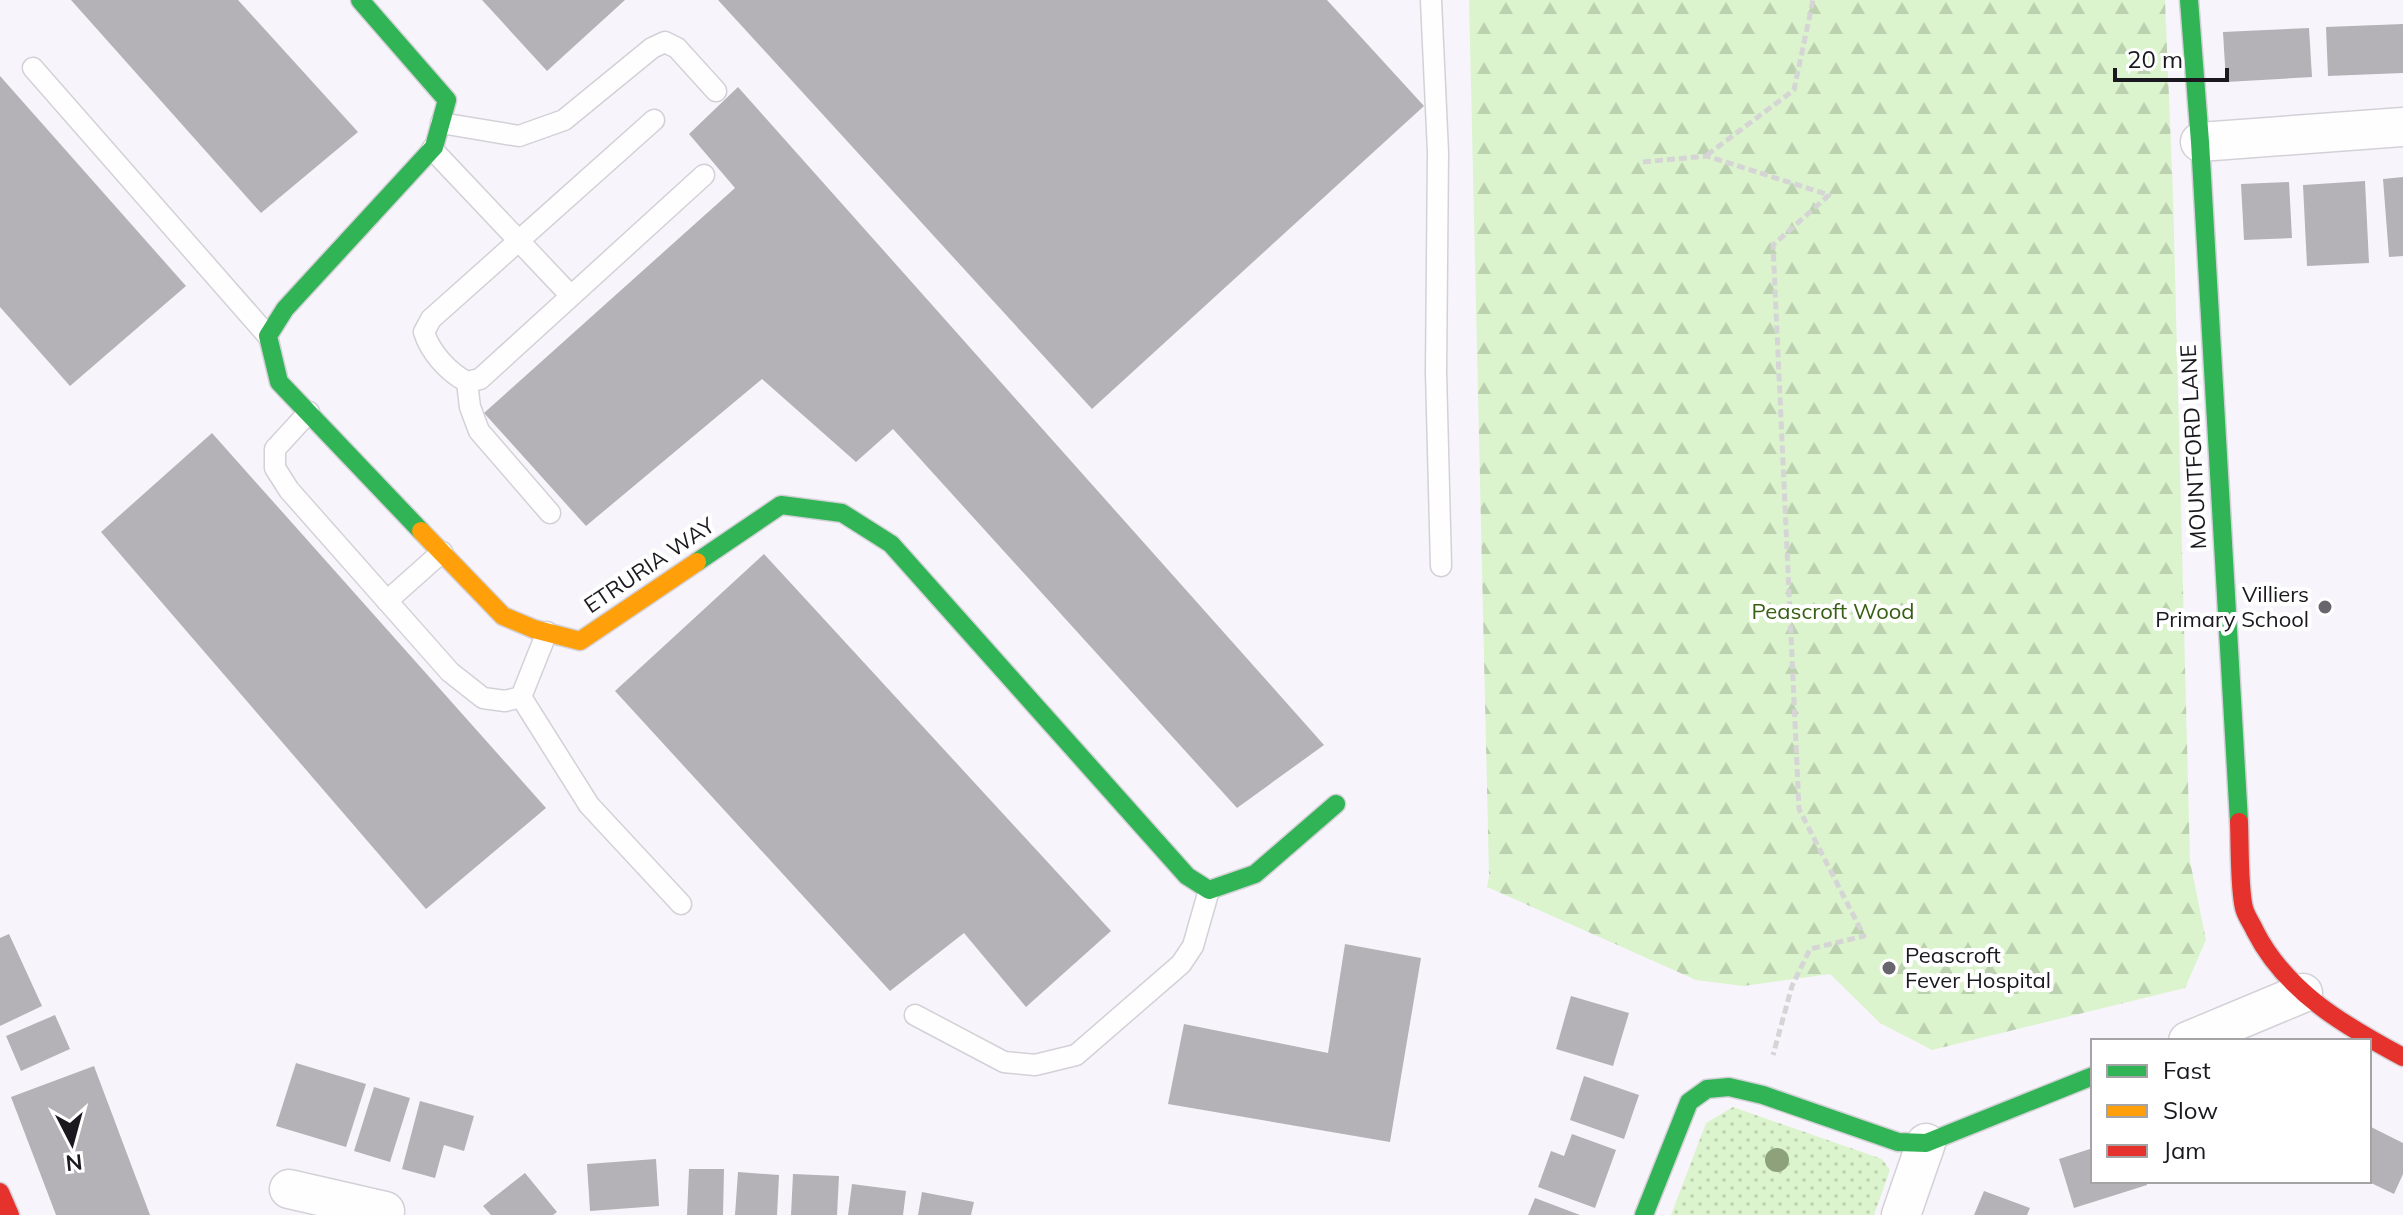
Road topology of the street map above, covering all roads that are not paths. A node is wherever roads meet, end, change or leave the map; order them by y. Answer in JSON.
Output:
{"nodes":[{"id":1,"x":360,"y":0,"type":"edge"},
{"id":2,"x":1431,"y":0,"type":"edge"},
{"id":3,"x":2189,"y":0,"type":"edge"},
{"id":4,"x":33,"y":68,"type":"dead end"},
{"id":5,"x":716,"y":91,"type":"dead end"},
{"id":6,"x":654,"y":120,"type":"dead end"},
{"id":7,"x":441,"y":123,"type":"junction"},
{"id":8,"x":2403,"y":127,"type":"edge"},
{"id":9,"x":2200,"y":142,"type":"junction"},
{"id":10,"x":432,"y":149,"type":"junction"},
{"id":11,"x":704,"y":175,"type":"dead end"},
{"id":12,"x":520,"y":242,"type":"junction"},
{"id":13,"x":571,"y":296,"type":"junction"},
{"id":14,"x":268,"y":336,"type":"junction"},
{"id":15,"x":467,"y":382,"type":"junction"},
{"id":16,"x":309,"y":412,"type":"junction"},
{"id":17,"x":550,"y":513,"type":"dead end"},
{"id":18,"x":442,"y":552,"type":"junction"},
{"id":19,"x":1441,"y":566,"type":"dead end"},
{"id":20,"x":387,"y":601,"type":"junction"},
{"id":21,"x":547,"y":632,"type":"junction"},
{"id":22,"x":521,"y":697,"type":"junction"},
{"id":23,"x":1336,"y":804,"type":"dead end"},
{"id":24,"x":1209,"y":890,"type":"junction"},
{"id":25,"x":681,"y":904,"type":"dead end"},
{"id":26,"x":2303,"y":993,"type":"junction"},
{"id":27,"x":915,"y":1015,"type":"dead end"},
{"id":28,"x":2193,"y":1039,"type":"edge"},
{"id":29,"x":2368,"y":1039,"type":"edge"},
{"id":30,"x":2371,"y":1040,"type":"edge"},
{"id":31,"x":2403,"y":1057,"type":"edge"},
{"id":32,"x":2091,"y":1077,"type":"edge"},
{"id":33,"x":1926,"y":1143,"type":"junction"},
{"id":34,"x":289,"y":1189,"type":"dead end"},
{"id":35,"x":0,"y":1192,"type":"edge"},
{"id":36,"x":326,"y":1207,"type":"edge"},
{"id":37,"x":385,"y":1211,"type":"dead end"},
{"id":38,"x":10,"y":1215,"type":"edge"},
{"id":39,"x":1644,"y":1215,"type":"edge"},
{"id":40,"x":1901,"y":1215,"type":"edge"}],
"edges":[{"from":1,"to":7,"type":"street"},
{"from":2,"to":19,"type":"lane"},
{"from":3,"to":9,"type":"street","name":"MOUNTFORD LANE"},
{"from":4,"to":14,"type":"lane"},
{"from":5,"to":7,"type":"lane"},
{"from":6,"to":12,"type":"lane"},
{"from":7,"to":10,"type":"street"},
{"from":8,"to":9,"type":"street"},
{"from":9,"to":26,"type":"street","name":"MOUNTFORD LANE"},
{"from":10,"to":12,"type":"lane"},
{"from":10,"to":14,"type":"street"},
{"from":11,"to":13,"type":"lane"},
{"from":12,"to":13,"type":"lane"},
{"from":12,"to":15,"type":"lane"},
{"from":13,"to":15,"type":"lane"},
{"from":14,"to":16,"type":"street","name":"ETRURIA WAY"},
{"from":15,"to":17,"type":"lane"},
{"from":16,"to":18,"type":"street","name":"ETRURIA WAY"},
{"from":16,"to":20,"type":"lane"},
{"from":18,"to":20,"type":"lane"},
{"from":18,"to":21,"type":"street","name":"ETRURIA WAY"},
{"from":20,"to":22,"type":"lane"},
{"from":21,"to":22,"type":"lane"},
{"from":21,"to":24,"type":"street","name":"ETRURIA WAY"},
{"from":22,"to":25,"type":"lane"},
{"from":23,"to":24,"type":"street"},
{"from":24,"to":27,"type":"lane"},
{"from":26,"to":28,"type":"street"},
{"from":26,"to":29,"type":"street","name":"MOUNTFORD LANE"},
{"from":30,"to":31,"type":"street","name":"MOUNTFORD LANE"},
{"from":32,"to":33,"type":"street"},
{"from":33,"to":39,"type":"street"},
{"from":33,"to":40,"type":"street"},
{"from":34,"to":36,"type":"street"},
{"from":35,"to":38,"type":"street"},
{"from":36,"to":37,"type":"street"}]}
